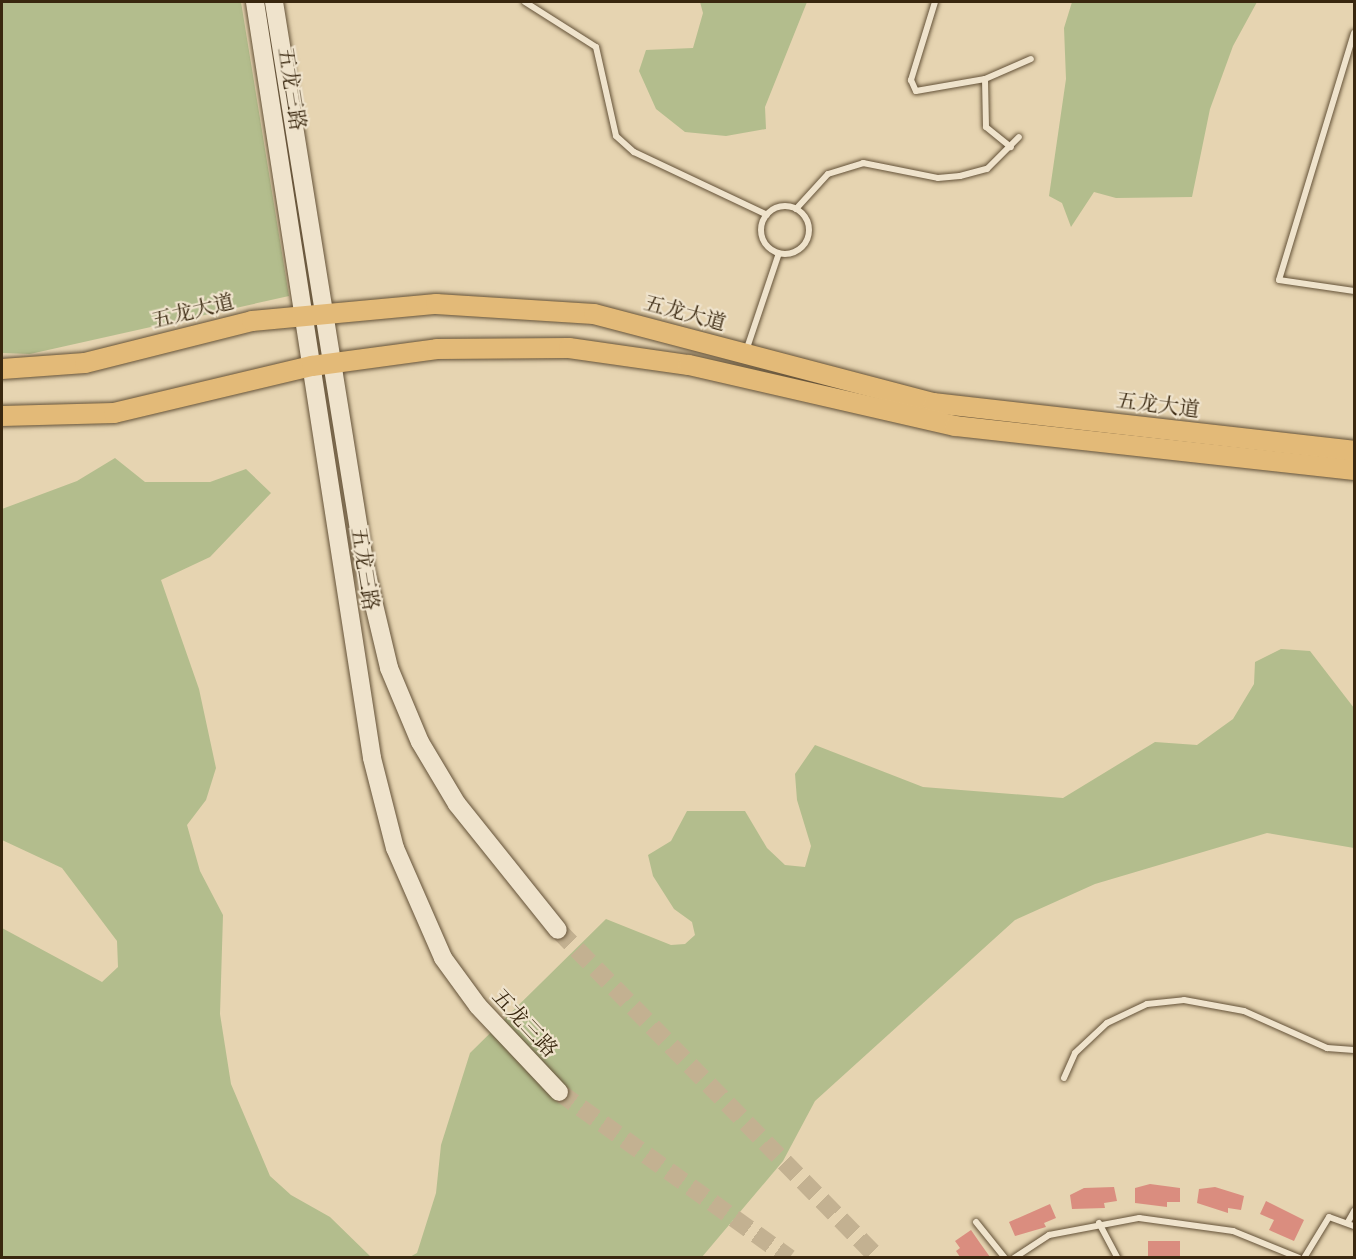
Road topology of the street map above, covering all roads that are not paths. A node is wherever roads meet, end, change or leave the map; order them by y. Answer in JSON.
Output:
{"nodes":[{"id":1,"x":255,"y":2,"type":"edge"},
{"id":2,"x":274,"y":2,"type":"edge"},
{"id":3,"x":525,"y":2,"type":"edge"},
{"id":4,"x":935,"y":2,"type":"edge"},
{"id":5,"x":1354,"y":33,"type":"edge"},
{"id":6,"x":1031,"y":59,"type":"dead end"},
{"id":7,"x":984,"y":79,"type":"junction"},
{"id":8,"x":1018,"y":136,"type":"dead end"},
{"id":9,"x":1011,"y":147,"type":"junction"},
{"id":10,"x":796,"y":209,"type":"junction"},
{"id":11,"x":767,"y":215,"type":"junction"},
{"id":12,"x":779,"y":253,"type":"junction"},
{"id":13,"x":1354,"y":291,"type":"edge"},
{"id":14,"x":325,"y":313,"type":"junction"},
{"id":15,"x":304,"y":315,"type":"junction"},
{"id":16,"x":745,"y":354,"type":"junction"},
{"id":17,"x":336,"y":362,"type":"junction"},
{"id":18,"x":312,"y":366,"type":"junction"},
{"id":19,"x":2,"y":369,"type":"edge"},
{"id":20,"x":2,"y":416,"type":"edge"},
{"id":21,"x":1354,"y":451,"type":"edge"},
{"id":22,"x":1354,"y":470,"type":"edge"},
{"id":23,"x":558,"y":930,"type":"tunnel mouth"},
{"id":24,"x":1354,"y":1050,"type":"edge"},
{"id":25,"x":1064,"y":1078,"type":"dead end"},
{"id":26,"x":559,"y":1092,"type":"tunnel mouth"},
{"id":27,"x":1354,"y":1211,"type":"edge"},
{"id":28,"x":976,"y":1222,"type":"dead end"},
{"id":29,"x":1099,"y":1223,"type":"junction"},
{"id":30,"x":1351,"y":1224,"type":"edge"},
{"id":31,"x":1005,"y":1257,"type":"edge"},
{"id":32,"x":1014,"y":1257,"type":"edge"},
{"id":33,"x":1118,"y":1257,"type":"edge"},
{"id":34,"x":1299,"y":1257,"type":"edge"},
{"id":35,"x":1304,"y":1257,"type":"edge"}],
"edges":[{"from":1,"to":15,"type":"main road","name":"五龙三路"},
{"from":2,"to":14,"type":"main road","name":"五龙三路"},
{"from":3,"to":11,"type":"lane"},
{"from":4,"to":7,"type":"lane"},
{"from":5,"to":13,"type":"lane"},
{"from":6,"to":7,"type":"lane"},
{"from":7,"to":9,"type":"lane"},
{"from":8,"to":9,"type":"lane"},
{"from":9,"to":10,"type":"lane"},
{"from":10,"to":11,"type":"lane"},
{"from":10,"to":12,"type":"lane"},
{"from":11,"to":12,"type":"lane"},
{"from":12,"to":16,"type":"lane"},
{"from":14,"to":15,"type":"main road","name":"五龙大道"},
{"from":14,"to":16,"type":"main road","name":"五龙大道"},
{"from":14,"to":17,"type":"main road","name":"五龙三路"},
{"from":15,"to":18,"type":"main road","name":"五龙三路"},
{"from":15,"to":19,"type":"main road","name":"五龙大道"},
{"from":16,"to":21,"type":"main road","name":"五龙大道"},
{"from":17,"to":18,"type":"main road","name":"五龙大道"},
{"from":17,"to":22,"type":"main road","name":"五龙大道"},
{"from":17,"to":23,"type":"main road","name":"五龙三路"},
{"from":18,"to":20,"type":"main road","name":"五龙大道"},
{"from":18,"to":26,"type":"main road","name":"五龙三路"},
{"from":24,"to":25,"type":"lane"},
{"from":27,"to":30,"type":"lane"},
{"from":28,"to":31,"type":"lane"},
{"from":29,"to":32,"type":"lane"},
{"from":29,"to":33,"type":"lane"},
{"from":29,"to":34,"type":"lane"},
{"from":30,"to":35,"type":"lane"}]}
